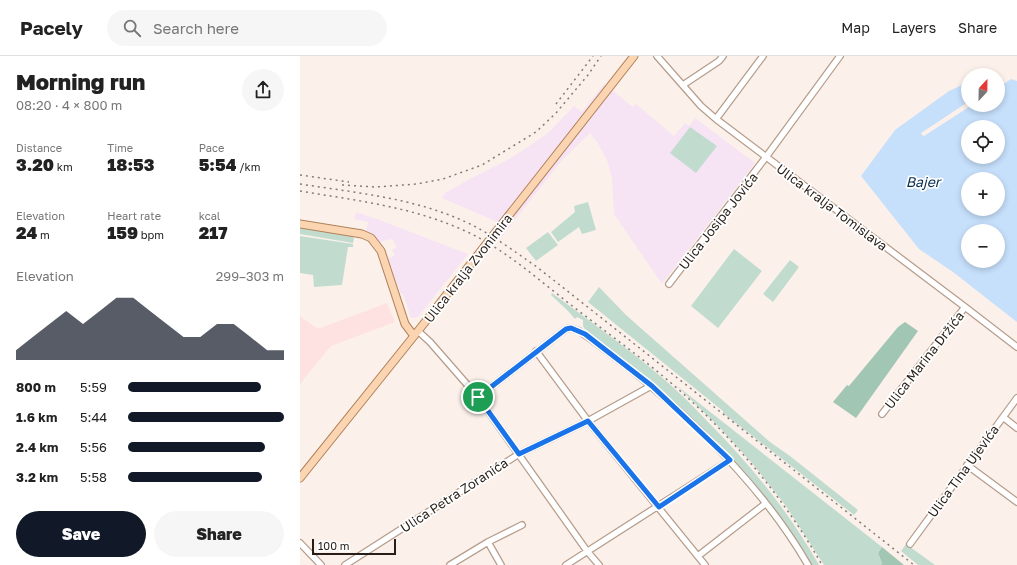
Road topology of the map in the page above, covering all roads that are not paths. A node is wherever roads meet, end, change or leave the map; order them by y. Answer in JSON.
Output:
{"nodes":[{"id":1,"x":634,"y":56,"type":"edge"},
{"id":2,"x":657,"y":56,"type":"edge"},
{"id":3,"x":723,"y":56,"type":"edge"},
{"id":4,"x":763,"y":56,"type":"edge"},
{"id":5,"x":840,"y":56,"type":"edge"},
{"id":6,"x":683,"y":86,"type":"junction"},
{"id":7,"x":716,"y":118,"type":"junction"},
{"id":8,"x":766,"y":157,"type":"junction"},
{"id":9,"x":300,"y":224,"type":"edge"},
{"id":10,"x":669,"y":284,"type":"dead end"},
{"id":11,"x":965,"y":307,"type":"junction"},
{"id":12,"x":416,"y":333,"type":"junction"},
{"id":13,"x":1017,"y":347,"type":"edge"},
{"id":14,"x":536,"y":351,"type":"junction"},
{"id":15,"x":652,"y":386,"type":"junction"},
{"id":16,"x":478,"y":397,"type":"junction"},
{"id":17,"x":1017,"y":398,"type":"edge"},
{"id":18,"x":882,"y":414,"type":"dead end"},
{"id":19,"x":1003,"y":417,"type":"junction"},
{"id":20,"x":588,"y":421,"type":"junction"},
{"id":21,"x":1017,"y":428,"type":"edge"},
{"id":22,"x":519,"y":454,"type":"junction"},
{"id":23,"x":730,"y":460,"type":"junction"},
{"id":24,"x":967,"y":465,"type":"junction"},
{"id":25,"x":300,"y":478,"type":"edge"},
{"id":26,"x":1017,"y":502,"type":"edge"},
{"id":27,"x":765,"y":504,"type":"junction"},
{"id":28,"x":659,"y":507,"type":"junction"},
{"id":29,"x":522,"y":525,"type":"dead end"},
{"id":30,"x":488,"y":542,"type":"junction"},
{"id":31,"x":300,"y":543,"type":"edge"},
{"id":32,"x":910,"y":544,"type":"dead end"},
{"id":33,"x":587,"y":551,"type":"junction"},
{"id":34,"x":698,"y":556,"type":"junction"},
{"id":35,"x":321,"y":565,"type":"edge"},
{"id":36,"x":345,"y":565,"type":"edge"},
{"id":37,"x":450,"y":565,"type":"edge"},
{"id":38,"x":502,"y":565,"type":"edge"},
{"id":39,"x":566,"y":565,"type":"edge"},
{"id":40,"x":599,"y":565,"type":"edge"},
{"id":41,"x":705,"y":565,"type":"edge"},
{"id":42,"x":808,"y":565,"type":"edge"}],
"edges":[{"from":1,"to":12,"type":"main road","name":"Ulica kralja Zvonimira"},
{"from":2,"to":6,"type":"street","name":"Ulica kralja Tomislava"},
{"from":3,"to":6,"type":"street"},
{"from":4,"to":7,"type":"street"},
{"from":5,"to":8,"type":"street","name":"Ulica Josipa Jovića"},
{"from":6,"to":7,"type":"street","name":"Ulica kralja Tomislava"},
{"from":7,"to":8,"type":"street","name":"Ulica kralja Tomislava"},
{"from":8,"to":10,"type":"street","name":"Ulica Josipa Jovića"},
{"from":8,"to":11,"type":"street","name":"Ulica kralja Tomislava"},
{"from":9,"to":12,"type":"main road"},
{"from":11,"to":13,"type":"street","name":"Ulica kralja Tomislava"},
{"from":11,"to":18,"type":"street","name":"Ulica Marina Držića"},
{"from":12,"to":16,"type":"street"},
{"from":12,"to":25,"type":"main road","name":"Ulica kralja Zvonimira"},
{"from":14,"to":15,"type":"street"},
{"from":14,"to":16,"type":"street"},
{"from":14,"to":20,"type":"street"},
{"from":15,"to":20,"type":"street","name":"Ulica Petra Zoranića"},
{"from":15,"to":23,"type":"street"},
{"from":16,"to":22,"type":"street"},
{"from":17,"to":19,"type":"street","name":"Ulica Tina Ujevića"},
{"from":19,"to":21,"type":"street"},
{"from":19,"to":24,"type":"street","name":"Ulica Tina Ujevića"},
{"from":20,"to":22,"type":"street","name":"Ulica Petra Zoranića"},
{"from":20,"to":28,"type":"street"},
{"from":22,"to":33,"type":"street"},
{"from":22,"to":36,"type":"street","name":"Ulica Petra Zoranića"},
{"from":23,"to":27,"type":"street"},
{"from":23,"to":28,"type":"street"},
{"from":24,"to":26,"type":"street"},
{"from":24,"to":32,"type":"street","name":"Ulica Tina Ujevića"},
{"from":27,"to":34,"type":"street"},
{"from":27,"to":42,"type":"street"},
{"from":28,"to":33,"type":"street"},
{"from":28,"to":34,"type":"street"},
{"from":29,"to":30,"type":"street"},
{"from":30,"to":37,"type":"street"},
{"from":30,"to":38,"type":"street"},
{"from":31,"to":35,"type":"street"},
{"from":33,"to":39,"type":"street"},
{"from":33,"to":40,"type":"street"},
{"from":34,"to":41,"type":"street"}]}
